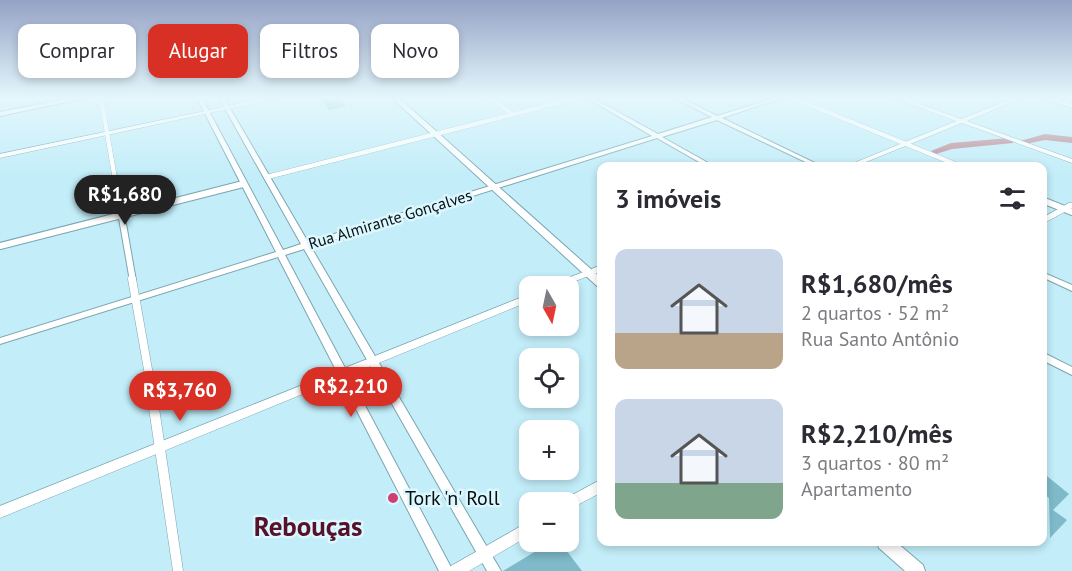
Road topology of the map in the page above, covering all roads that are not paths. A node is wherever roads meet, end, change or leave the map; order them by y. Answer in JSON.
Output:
{"nodes":[{"id":1,"x":106,"y":125,"type":"edge"},
{"id":2,"x":152,"y":125,"type":"edge"},
{"id":3,"x":212,"y":125,"type":"edge"},
{"id":4,"x":236,"y":125,"type":"edge"},
{"id":5,"x":425,"y":125,"type":"edge"},
{"id":6,"x":471,"y":125,"type":"edge"},
{"id":7,"x":637,"y":125,"type":"edge"},
{"id":8,"x":694,"y":125,"type":"edge"},
{"id":9,"x":730,"y":125,"type":"edge"},
{"id":10,"x":858,"y":125,"type":"edge"},
{"id":11,"x":955,"y":125,"type":"edge"},
{"id":12,"x":969,"y":125,"type":"edge"},
{"id":13,"x":108,"y":134,"type":"junction"},
{"id":14,"x":435,"y":134,"type":"junction"},
{"id":15,"x":657,"y":136,"type":"junction"},
{"id":16,"x":906,"y":144,"type":"junction"},
{"id":17,"x":0,"y":156,"type":"edge"},
{"id":18,"x":1072,"y":161,"type":"edge"},
{"id":19,"x":703,"y":162,"type":"edge"},
{"id":20,"x":810,"y":162,"type":"edge"},
{"id":21,"x":861,"y":162,"type":"edge"},
{"id":22,"x":950,"y":162,"type":"edge"},
{"id":23,"x":267,"y":177,"type":"junction"},
{"id":24,"x":243,"y":184,"type":"junction"},
{"id":25,"x":493,"y":187,"type":"junction"},
{"id":26,"x":1047,"y":202,"type":"edge"},
{"id":27,"x":1070,"y":209,"type":"edge"},
{"id":28,"x":122,"y":214,"type":"junction"},
{"id":29,"x":1047,"y":220,"type":"edge"},
{"id":30,"x":306,"y":245,"type":"junction"},
{"id":31,"x":0,"y":246,"type":"edge"},
{"id":32,"x":279,"y":253,"type":"junction"},
{"id":33,"x":597,"y":270,"type":"edge"},
{"id":34,"x":588,"y":273,"type":"junction"},
{"id":35,"x":1047,"y":276,"type":"edge"},
{"id":36,"x":579,"y":277,"type":"edge"},
{"id":37,"x":597,"y":281,"type":"edge"},
{"id":38,"x":1072,"y":288,"type":"edge"},
{"id":39,"x":135,"y":299,"type":"junction"},
{"id":40,"x":519,"y":301,"type":"edge"},
{"id":41,"x":0,"y":341,"type":"edge"},
{"id":42,"x":1047,"y":358,"type":"edge"},
{"id":43,"x":372,"y":361,"type":"junction"},
{"id":44,"x":1072,"y":371,"type":"edge"},
{"id":45,"x":343,"y":372,"type":"junction"},
{"id":46,"x":161,"y":446,"type":"junction"},
{"id":47,"x":597,"y":487,"type":"edge"},
{"id":48,"x":579,"y":498,"type":"edge"},
{"id":49,"x":0,"y":512,"type":"edge"},
{"id":50,"x":519,"y":534,"type":"edge"},
{"id":51,"x":889,"y":546,"type":"edge"},
{"id":52,"x":484,"y":555,"type":"junction"},
{"id":53,"x":178,"y":571,"type":"edge"},
{"id":54,"x":446,"y":571,"type":"edge"},
{"id":55,"x":456,"y":571,"type":"edge"},
{"id":56,"x":494,"y":571,"type":"edge"},
{"id":57,"x":917,"y":571,"type":"edge"}],
"edges":[{"from":1,"to":13,"type":"street"},
{"from":2,"to":13,"type":"main road"},
{"from":3,"to":24,"type":"street"},
{"from":4,"to":23,"type":"street"},
{"from":5,"to":14,"type":"main road"},
{"from":6,"to":14,"type":"street"},
{"from":7,"to":15,"type":"street"},
{"from":8,"to":15,"type":"street","name":"Rua Almirante Gonçalves"},
{"from":9,"to":20,"type":"street"},
{"from":10,"to":16,"type":"street"},
{"from":11,"to":16,"type":"main road"},
{"from":12,"to":18,"type":"main road"},
{"from":13,"to":17,"type":"main road"},
{"from":13,"to":28,"type":"street"},
{"from":14,"to":23,"type":"street"},
{"from":14,"to":25,"type":"main road"},
{"from":15,"to":19,"type":"street"},
{"from":15,"to":25,"type":"street","name":"Rua Almirante Gonçalves"},
{"from":16,"to":21,"type":"main road"},
{"from":16,"to":22,"type":"street"},
{"from":23,"to":30,"type":"street"},
{"from":24,"to":28,"type":"street"},
{"from":24,"to":32,"type":"street"},
{"from":25,"to":30,"type":"street","name":"Rua Almirante Gonçalves"},
{"from":25,"to":34,"type":"main road"},
{"from":26,"to":27,"type":"street"},
{"from":27,"to":29,"type":"main road"},
{"from":28,"to":31,"type":"street"},
{"from":28,"to":39,"type":"street"},
{"from":30,"to":32,"type":"street","name":"Rua Almirante Gonçalves"},
{"from":30,"to":43,"type":"street"},
{"from":32,"to":39,"type":"street","name":"Rua Almirante Gonçalves"},
{"from":32,"to":45,"type":"street"},
{"from":33,"to":34,"type":"main road"},
{"from":34,"to":36,"type":"main road"},
{"from":34,"to":37,"type":"main road"},
{"from":35,"to":38,"type":"street"},
{"from":39,"to":41,"type":"street","name":"Rua Almirante Gonçalves"},
{"from":39,"to":46,"type":"street"},
{"from":40,"to":43,"type":"main road"},
{"from":42,"to":44,"type":"street"},
{"from":43,"to":45,"type":"main road"},
{"from":43,"to":52,"type":"street"},
{"from":45,"to":46,"type":"main road"},
{"from":45,"to":54,"type":"street"},
{"from":46,"to":49,"type":"main road"},
{"from":46,"to":53,"type":"street"},
{"from":47,"to":48,"type":"main road"},
{"from":50,"to":52,"type":"main road"},
{"from":51,"to":57,"type":"main road"},
{"from":52,"to":55,"type":"main road"},
{"from":52,"to":56,"type":"street"}]}
